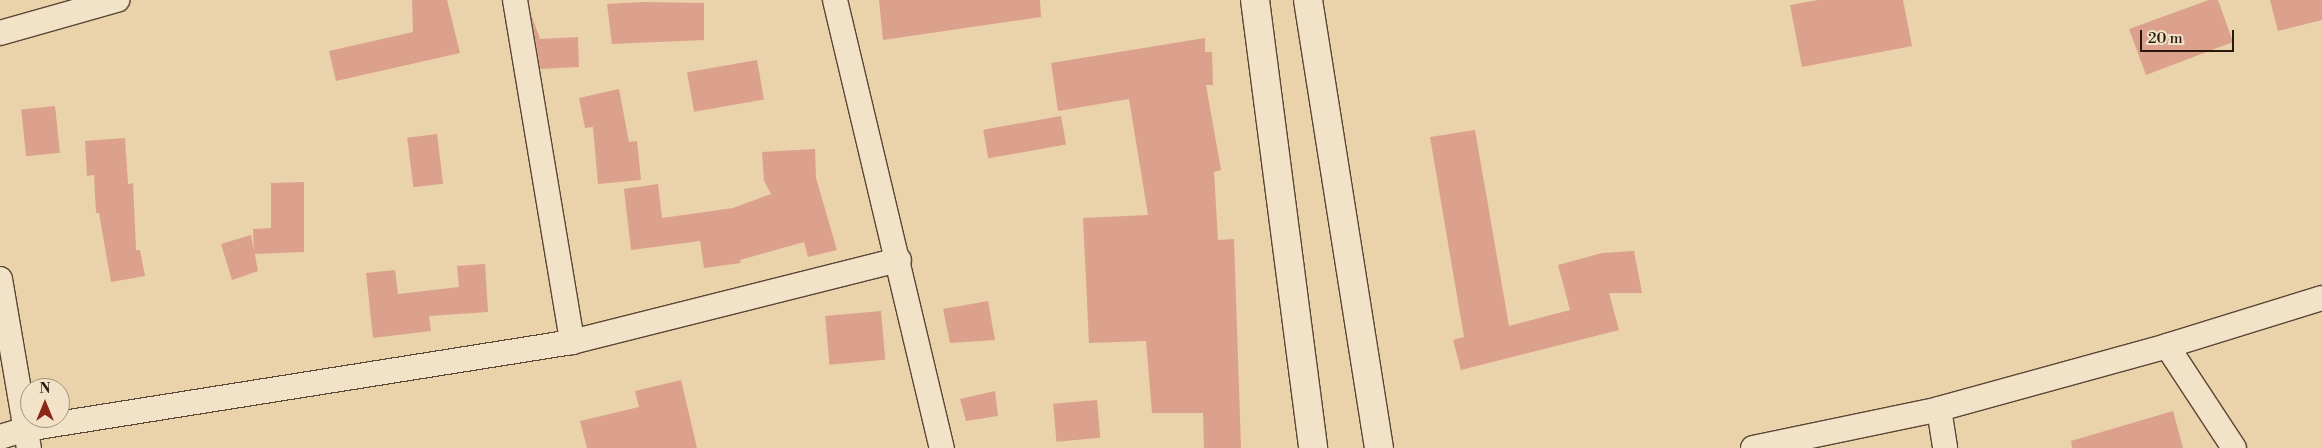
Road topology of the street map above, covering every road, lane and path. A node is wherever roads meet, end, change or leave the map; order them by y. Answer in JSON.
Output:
{"nodes":[{"id":1,"x":117,"y":0,"type":"edge"},
{"id":2,"x":514,"y":0,"type":"edge"},
{"id":3,"x":835,"y":0,"type":"edge"},
{"id":4,"x":1255,"y":0,"type":"edge"},
{"id":5,"x":1308,"y":0,"type":"edge"},
{"id":6,"x":0,"y":33,"type":"edge"},
{"id":7,"x":899,"y":260,"type":"junction"},
{"id":8,"x":0,"y":278,"type":"edge"},
{"id":9,"x":2322,"y":298,"type":"edge"},
{"id":10,"x":572,"y":342,"type":"junction"},
{"id":11,"x":2167,"y":346,"type":"junction"},
{"id":12,"x":1939,"y":409,"type":"junction"},
{"id":13,"x":0,"y":437,"type":"edge"},
{"id":14,"x":28,"y":438,"type":"edge"},
{"id":15,"x":942,"y":448,"type":"edge"},
{"id":16,"x":1313,"y":448,"type":"edge"},
{"id":17,"x":1378,"y":448,"type":"edge"},
{"id":18,"x":1753,"y":448,"type":"edge"},
{"id":19,"x":1945,"y":448,"type":"edge"},
{"id":20,"x":2234,"y":448,"type":"edge"}],
"edges":[{"from":1,"to":6,"type":"street"},
{"from":2,"to":10,"type":"street"},
{"from":3,"to":7,"type":"street"},
{"from":4,"to":16,"type":"main road"},
{"from":5,"to":17,"type":"main road"},
{"from":7,"to":10,"type":"street"},
{"from":7,"to":15,"type":"street"},
{"from":8,"to":14,"type":"street"},
{"from":9,"to":11,"type":"street"},
{"from":10,"to":14,"type":"street"},
{"from":11,"to":12,"type":"street"},
{"from":11,"to":20,"type":"street"},
{"from":12,"to":18,"type":"street"},
{"from":12,"to":19,"type":"street"},
{"from":13,"to":14,"type":"street"}]}
